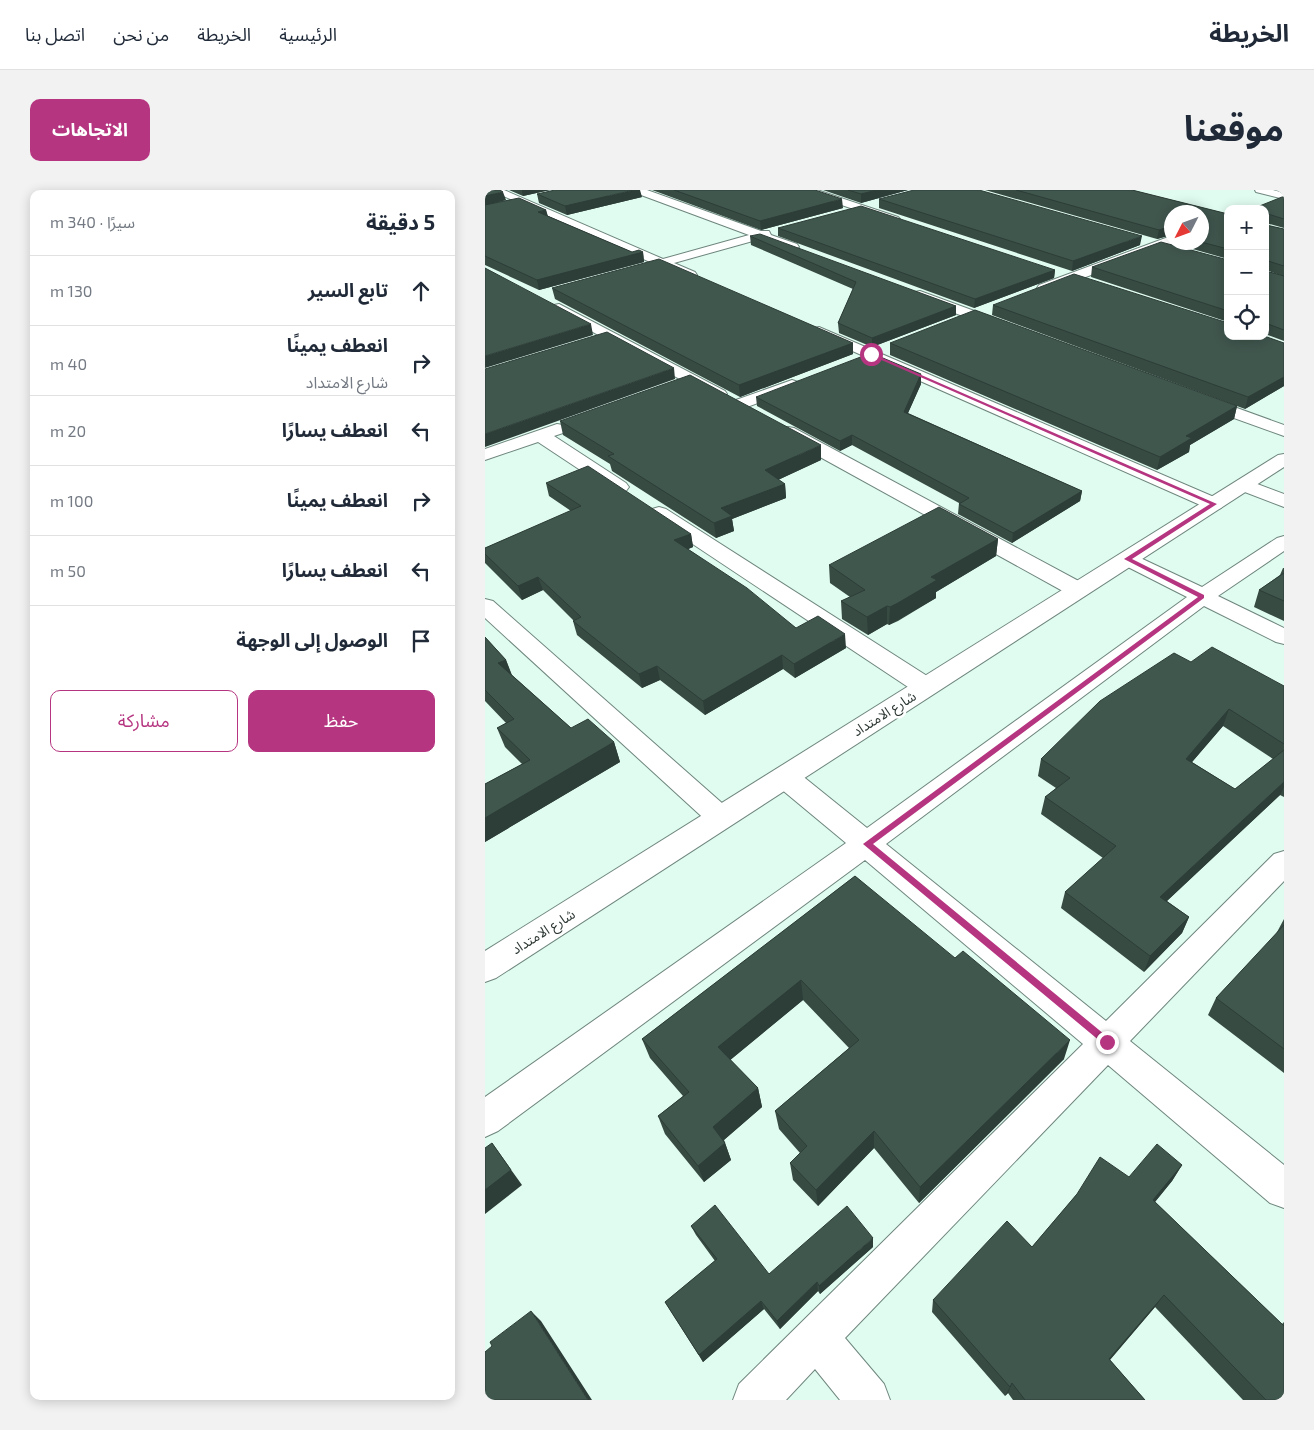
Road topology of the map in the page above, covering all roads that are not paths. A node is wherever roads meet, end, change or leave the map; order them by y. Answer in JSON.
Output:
{"nodes":[{"id":1,"x":495,"y":190,"type":"edge"},
{"id":2,"x":637,"y":190,"type":"edge"},
{"id":3,"x":806,"y":190,"type":"edge"},
{"id":4,"x":1260,"y":190,"type":"edge"},
{"id":5,"x":1284,"y":197,"type":"edge"},
{"id":6,"x":539,"y":198,"type":"edge"},
{"id":7,"x":887,"y":201,"type":"edge"},
{"id":8,"x":522,"y":202,"type":"junction"},
{"id":9,"x":1269,"y":203,"type":"edge"},
{"id":10,"x":503,"y":206,"type":"edge"},
{"id":11,"x":861,"y":208,"type":"junction"},
{"id":12,"x":843,"y":213,"type":"edge"},
{"id":13,"x":907,"y":223,"type":"edge"},
{"id":14,"x":779,"y":230,"type":"edge"},
{"id":15,"x":761,"y":236,"type":"junction"},
{"id":16,"x":1139,"y":240,"type":"edge"},
{"id":17,"x":1158,"y":245,"type":"junction"},
{"id":18,"x":1164,"y":245,"type":"edge"},
{"id":19,"x":807,"y":253,"type":"edge"},
{"id":20,"x":663,"y":263,"type":"junction"},
{"id":21,"x":643,"y":268,"type":"edge"},
{"id":22,"x":1054,"y":272,"type":"edge"},
{"id":23,"x":1072,"y":278,"type":"junction"},
{"id":24,"x":708,"y":283,"type":"edge"},
{"id":25,"x":1090,"y":284,"type":"edge"},
{"id":26,"x":909,"y":291,"type":"edge"},
{"id":27,"x":1027,"y":295,"type":"edge"},
{"id":28,"x":546,"y":301,"type":"edge"},
{"id":29,"x":991,"y":308,"type":"dead end"},
{"id":30,"x":973,"y":315,"type":"junction"},
{"id":31,"x":955,"y":322,"type":"edge"},
{"id":32,"x":808,"y":326,"type":"edge"},
{"id":33,"x":1019,"y":332,"type":"edge"},
{"id":34,"x":611,"y":336,"type":"junction"},
{"id":35,"x":593,"y":342,"type":"edge"},
{"id":36,"x":890,"y":347,"type":"edge"},
{"id":37,"x":871,"y":354,"type":"junction"},
{"id":38,"x":853,"y":361,"type":"edge"},
{"id":39,"x":809,"y":378,"type":"edge"},
{"id":40,"x":693,"y":380,"type":"junction"},
{"id":41,"x":675,"y":387,"type":"edge"},
{"id":42,"x":1183,"y":394,"type":"edge"},
{"id":43,"x":739,"y":405,"type":"junction"},
{"id":44,"x":757,"y":414,"type":"edge"},
{"id":45,"x":576,"y":422,"type":"edge"},
{"id":46,"x":774,"y":424,"type":"edge"},
{"id":47,"x":1284,"y":431,"type":"edge"},
{"id":48,"x":540,"y":436,"type":"junction"},
{"id":49,"x":485,"y":455,"type":"edge"},
{"id":50,"x":1284,"y":459,"type":"edge"},
{"id":51,"x":1244,"y":485,"type":"junction"},
{"id":52,"x":1284,"y":501,"type":"edge"},
{"id":53,"x":1214,"y":504,"type":"junction"},
{"id":54,"x":1284,"y":542,"type":"edge"},
{"id":55,"x":1127,"y":559,"type":"junction"},
{"id":56,"x":1078,"y":590,"type":"junction"},
{"id":57,"x":1202,"y":596,"type":"junction"},
{"id":58,"x":485,"y":606,"type":"edge"},
{"id":59,"x":1284,"y":637,"type":"edge"},
{"id":60,"x":926,"y":687,"type":"junction"},
{"id":61,"x":785,"y":777,"type":"junction"},
{"id":62,"x":721,"y":818,"type":"junction"},
{"id":63,"x":867,"y":844,"type":"junction"},
{"id":64,"x":1284,"y":862,"type":"edge"},
{"id":65,"x":485,"y":968,"type":"edge"},
{"id":66,"x":1107,"y":1042,"type":"junction"},
{"id":67,"x":485,"y":1119,"type":"edge"},
{"id":68,"x":1284,"y":1189,"type":"edge"},
{"id":69,"x":817,"y":1338,"type":"junction"},
{"id":70,"x":755,"y":1400,"type":"edge"},
{"id":71,"x":868,"y":1400,"type":"edge"}],
"edges":[{"from":1,"to":8,"type":"street"},
{"from":2,"to":15,"type":"street"},
{"from":3,"to":11,"type":"street"},
{"from":4,"to":5,"type":"street"},
{"from":5,"to":9,"type":"street"},
{"from":6,"to":8,"type":"street"},
{"from":7,"to":11,"type":"street"},
{"from":8,"to":10,"type":"street"},
{"from":8,"to":20,"type":"street"},
{"from":11,"to":12,"type":"street"},
{"from":11,"to":13,"type":"street"},
{"from":14,"to":15,"type":"street"},
{"from":15,"to":19,"type":"street"},
{"from":15,"to":20,"type":"street"},
{"from":16,"to":17,"type":"street"},
{"from":17,"to":18,"type":"street"},
{"from":17,"to":23,"type":"street"},
{"from":20,"to":21,"type":"street"},
{"from":20,"to":24,"type":"street"},
{"from":22,"to":23,"type":"street"},
{"from":23,"to":25,"type":"street"},
{"from":23,"to":27,"type":"street"},
{"from":26,"to":30,"type":"street"},
{"from":28,"to":34,"type":"street"},
{"from":29,"to":30,"type":"street"},
{"from":30,"to":31,"type":"street"},
{"from":30,"to":33,"type":"street"},
{"from":32,"to":37,"type":"street"},
{"from":34,"to":35,"type":"street"},
{"from":34,"to":40,"type":"street"},
{"from":36,"to":37,"type":"street"},
{"from":37,"to":38,"type":"street"},
{"from":37,"to":53,"type":"street"},
{"from":39,"to":43,"type":"street"},
{"from":40,"to":41,"type":"street"},
{"from":40,"to":43,"type":"street"},
{"from":42,"to":47,"type":"street"},
{"from":43,"to":44,"type":"street"},
{"from":45,"to":48,"type":"street"},
{"from":46,"to":56,"type":"street"},
{"from":48,"to":49,"type":"street"},
{"from":48,"to":60,"type":"street"},
{"from":50,"to":51,"type":"street","name":"شارع الامتداد"},
{"from":51,"to":52,"type":"street"},
{"from":51,"to":53,"type":"street","name":"شارع الامتداد"},
{"from":53,"to":55,"type":"street","name":"شارع الامتداد"},
{"from":54,"to":57,"type":"street"},
{"from":55,"to":56,"type":"street","name":"شارع الامتداد"},
{"from":55,"to":57,"type":"street"},
{"from":56,"to":60,"type":"street","name":"شارع الامتداد"},
{"from":57,"to":59,"type":"street"},
{"from":57,"to":63,"type":"street"},
{"from":58,"to":62,"type":"street"},
{"from":60,"to":61,"type":"street","name":"شارع الامتداد"},
{"from":61,"to":62,"type":"street","name":"شارع الامتداد"},
{"from":61,"to":63,"type":"street"},
{"from":62,"to":65,"type":"street","name":"شارع الامتداد"},
{"from":63,"to":66,"type":"street"},
{"from":63,"to":67,"type":"street"},
{"from":64,"to":66,"type":"street"},
{"from":66,"to":68,"type":"street"},
{"from":66,"to":69,"type":"street"},
{"from":69,"to":70,"type":"street"},
{"from":69,"to":71,"type":"street"}]}
